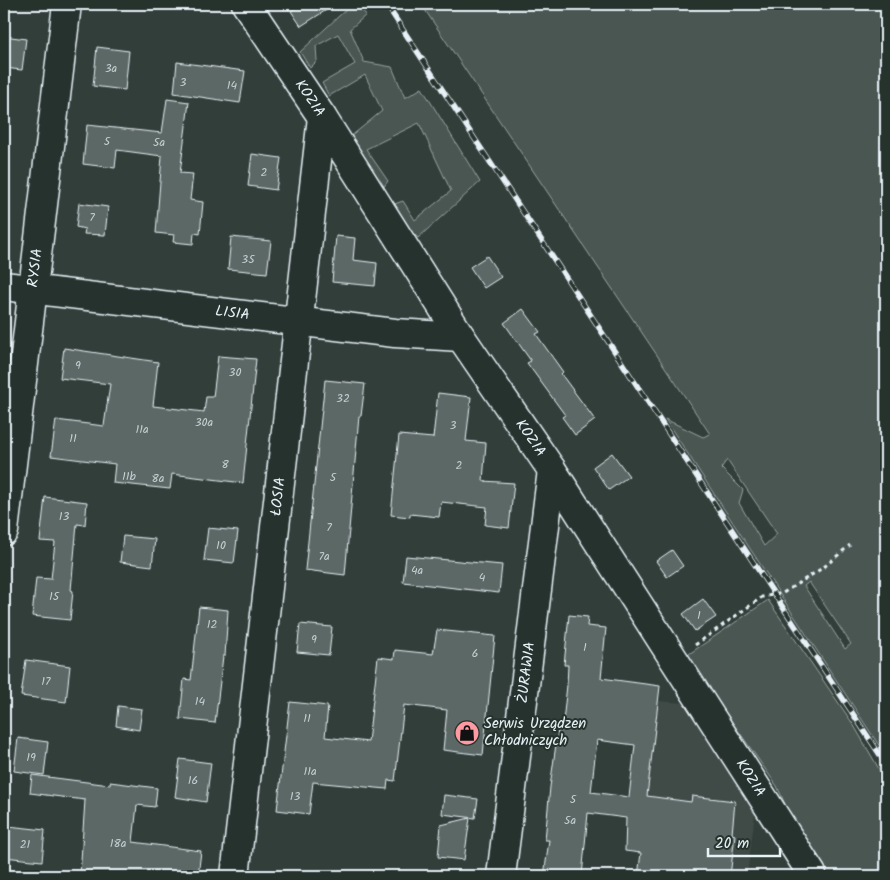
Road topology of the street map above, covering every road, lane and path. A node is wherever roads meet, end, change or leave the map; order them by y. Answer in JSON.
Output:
{"nodes":[{"id":1,"x":67,"y":4,"type":"edge"},
{"id":2,"x":246,"y":4,"type":"edge"},
{"id":3,"x":322,"y":117,"type":"junction"},
{"id":4,"x":4,"y":286,"type":"edge"},
{"id":5,"x":31,"y":290,"type":"junction"},
{"id":6,"x":300,"y":320,"type":"junction"},
{"id":7,"x":461,"y":338,"type":"junction"},
{"id":8,"x":552,"y":470,"type":"junction"},
{"id":9,"x":4,"y":531,"type":"edge"},
{"id":10,"x":850,"y":546,"type":"dead end"},
{"id":11,"x":674,"y":660,"type":"junction"},
{"id":12,"x":812,"y":874,"type":"dead end"},
{"id":13,"x":235,"y":876,"type":"edge"},
{"id":14,"x":501,"y":876,"type":"edge"}],
"edges":[{"from":1,"to":5,"type":"street","name":"RYSIA"},
{"from":2,"to":3,"type":"street","name":"KOZIA"},
{"from":3,"to":6,"type":"street","name":"ŁOSIA"},
{"from":3,"to":7,"type":"street","name":"KOZIA"},
{"from":4,"to":5,"type":"street","name":"LISIA"},
{"from":5,"to":6,"type":"street","name":"LISIA"},
{"from":5,"to":9,"type":"street","name":"RYSIA"},
{"from":6,"to":7,"type":"street","name":"LISIA"},
{"from":6,"to":13,"type":"street","name":"ŁOSIA"},
{"from":7,"to":8,"type":"street","name":"KOZIA"},
{"from":8,"to":11,"type":"street","name":"KOZIA"},
{"from":8,"to":14,"type":"street","name":"ŻURAWIA"},
{"from":10,"to":11,"type":"path"},
{"from":11,"to":12,"type":"street","name":"KOZIA"}]}
